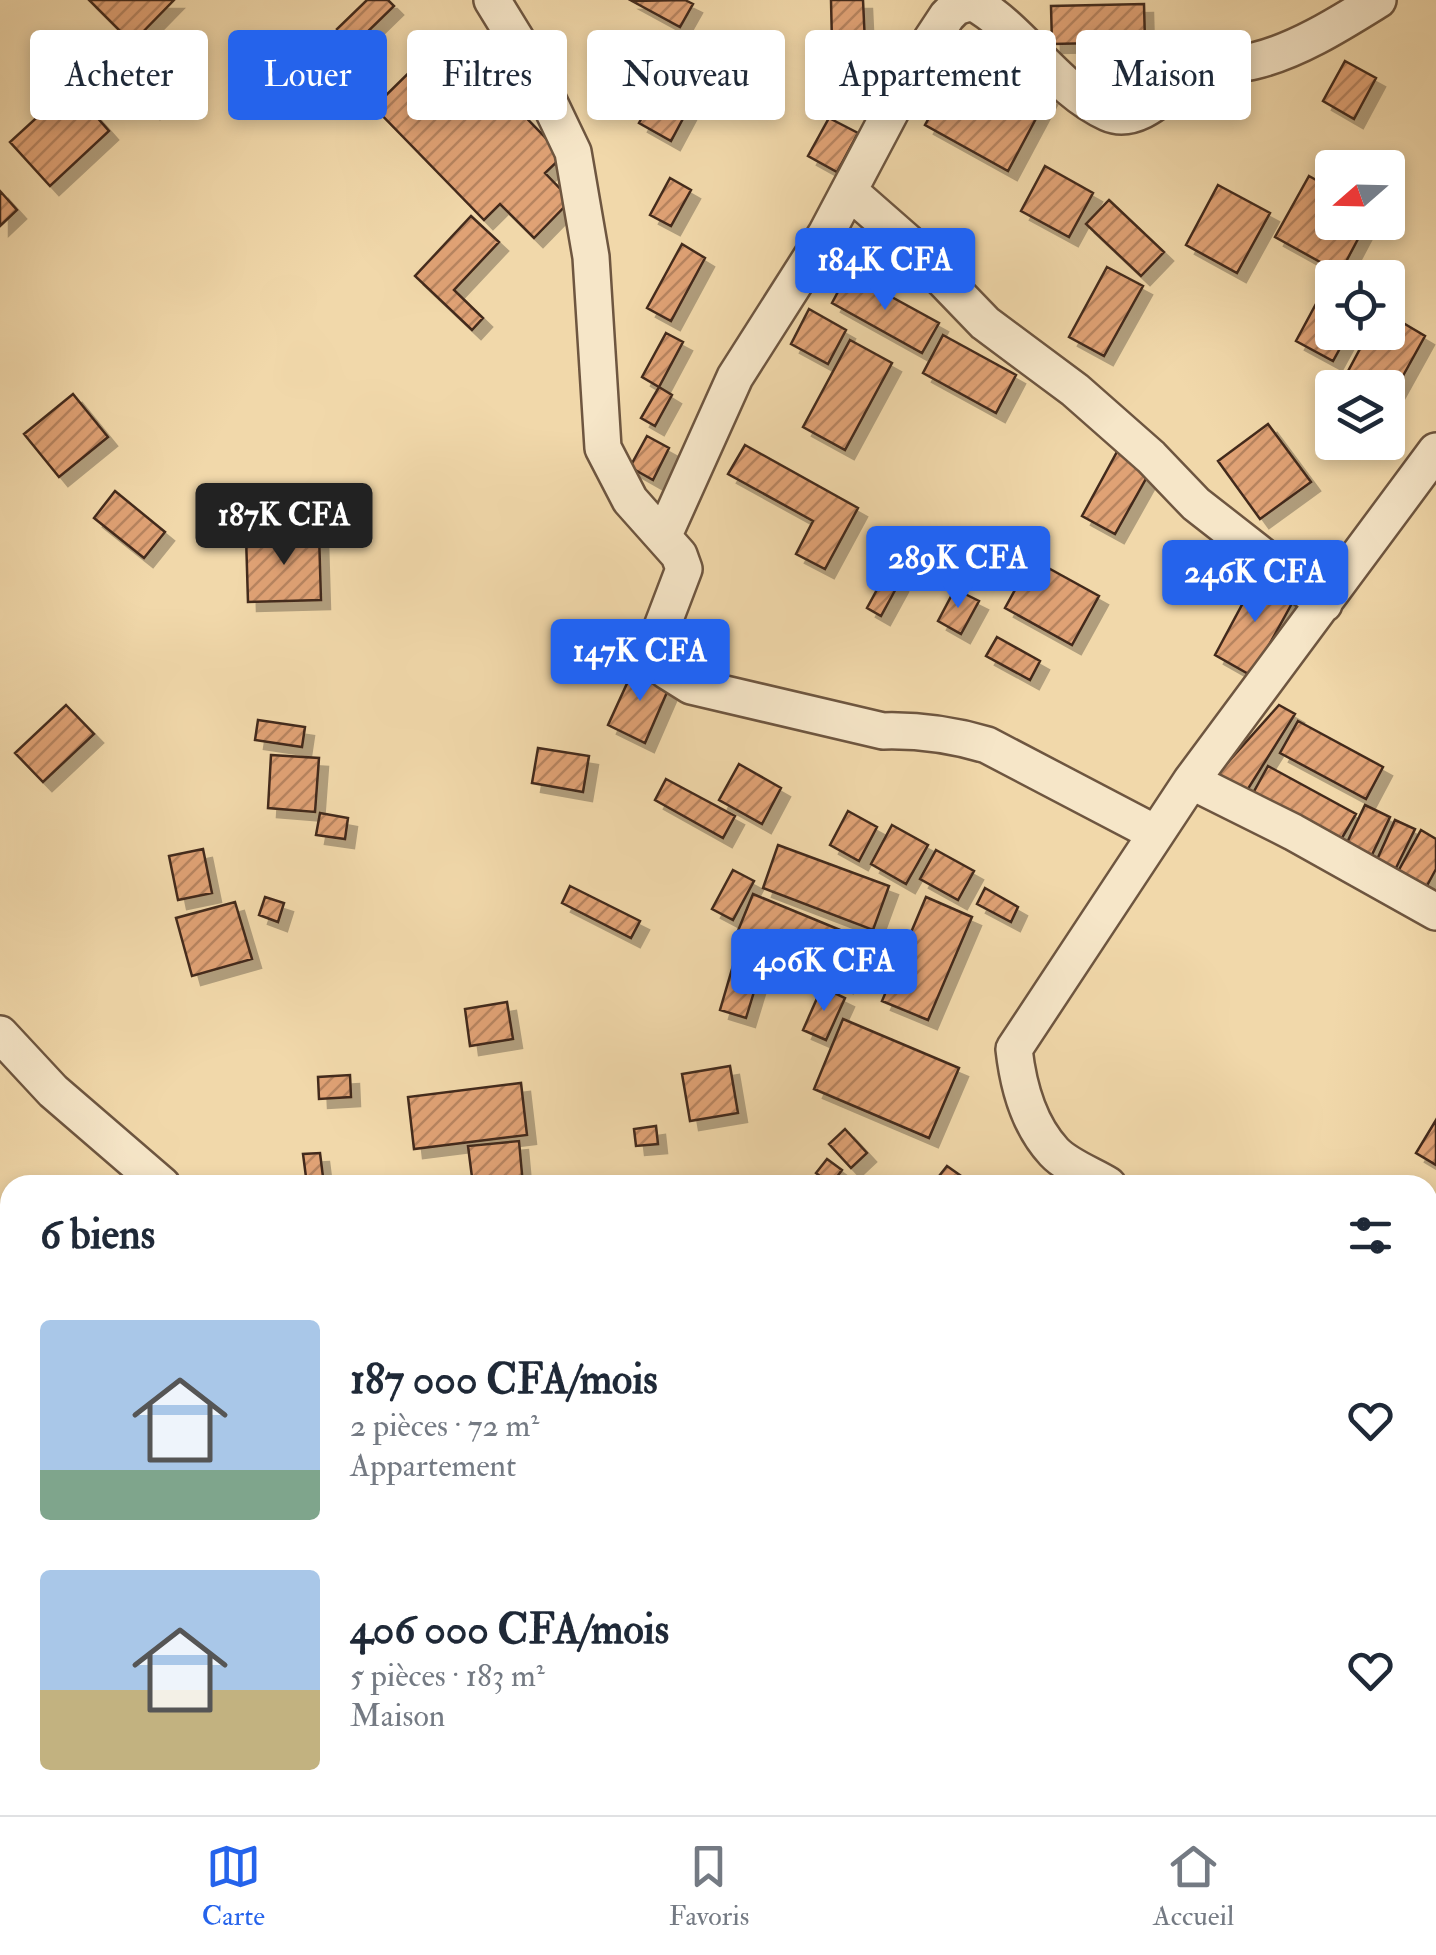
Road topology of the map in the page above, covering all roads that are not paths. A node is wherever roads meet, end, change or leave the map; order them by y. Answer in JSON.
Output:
{"nodes":[{"id":1,"x":492,"y":0,"type":"edge"},
{"id":2,"x":1378,"y":0,"type":"edge"},
{"id":3,"x":849,"y":191,"type":"junction"},
{"id":4,"x":1436,"y":451,"type":"edge"},
{"id":5,"x":663,"y":537,"type":"junction"},
{"id":6,"x":1324,"y":604,"type":"junction"},
{"id":7,"x":1191,"y":781,"type":"junction"},
{"id":8,"x":1154,"y":833,"type":"junction"},
{"id":9,"x":1436,"y":912,"type":"edge"},
{"id":10,"x":0,"y":1034,"type":"edge"},
{"id":11,"x":150,"y":1175,"type":"edge"},
{"id":12,"x":1091,"y":1175,"type":"edge"}],
"edges":[{"from":1,"to":5,"type":"street"},
{"from":2,"to":3,"type":"street"},
{"from":3,"to":5,"type":"street"},
{"from":3,"to":6,"type":"street"},
{"from":4,"to":6,"type":"street"},
{"from":5,"to":8,"type":"street"},
{"from":6,"to":7,"type":"street"},
{"from":7,"to":8,"type":"street"},
{"from":7,"to":9,"type":"street"},
{"from":8,"to":12,"type":"street"},
{"from":10,"to":11,"type":"street"}]}
